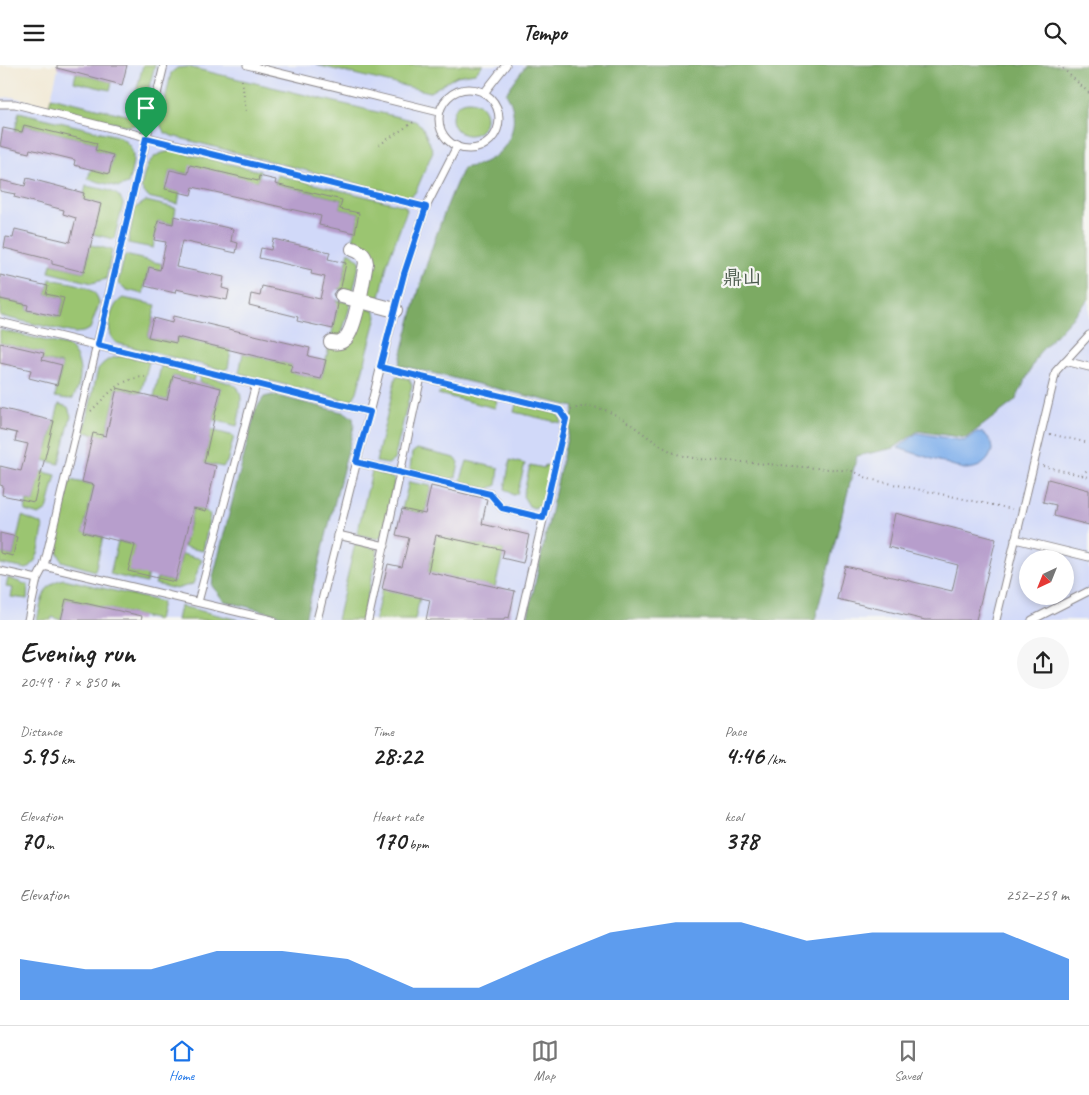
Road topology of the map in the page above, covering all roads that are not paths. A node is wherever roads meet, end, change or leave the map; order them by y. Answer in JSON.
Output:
{"nodes":[{"id":1,"x":164,"y":65,"type":"edge"},
{"id":2,"x":247,"y":65,"type":"edge"},
{"id":3,"x":506,"y":65,"type":"edge"},
{"id":4,"x":484,"y":93,"type":"junction"},
{"id":5,"x":0,"y":103,"type":"edge"},
{"id":6,"x":440,"y":112,"type":"junction"},
{"id":7,"x":146,"y":138,"type":"junction"},
{"id":8,"x":457,"y":146,"type":"junction"},
{"id":9,"x":426,"y":207,"type":"junction"},
{"id":10,"x":354,"y":249,"type":"dead end"},
{"id":11,"x":342,"y":296,"type":"dead end"},
{"id":12,"x":359,"y":301,"type":"junction"},
{"id":13,"x":394,"y":310,"type":"junction"},
{"id":14,"x":0,"y":322,"type":"edge"},
{"id":15,"x":1089,"y":335,"type":"edge"},
{"id":16,"x":331,"y":343,"type":"dead end"},
{"id":17,"x":98,"y":345,"type":"junction"},
{"id":18,"x":1065,"y":361,"type":"junction"},
{"id":19,"x":380,"y":367,"type":"junction"},
{"id":20,"x":1089,"y":367,"type":"edge"},
{"id":21,"x":421,"y":377,"type":"junction"},
{"id":22,"x":256,"y":384,"type":"junction"},
{"id":23,"x":370,"y":412,"type":"junction"},
{"id":24,"x":356,"y":462,"type":"junction"},
{"id":25,"x":401,"y":472,"type":"junction"},
{"id":26,"x":543,"y":518,"type":"junction"},
{"id":27,"x":338,"y":535,"type":"junction"},
{"id":28,"x":1015,"y":539,"type":"junction"},
{"id":29,"x":385,"y":546,"type":"junction"},
{"id":30,"x":1089,"y":557,"type":"edge"},
{"id":31,"x":44,"y":566,"type":"junction"},
{"id":32,"x":0,"y":571,"type":"edge"},
{"id":33,"x":37,"y":579,"type":"junction"},
{"id":34,"x":1089,"y":591,"type":"edge"},
{"id":35,"x":198,"y":602,"type":"junction"},
{"id":36,"x":28,"y":620,"type":"edge"},
{"id":37,"x":272,"y":620,"type":"edge"},
{"id":38,"x":317,"y":620,"type":"edge"},
{"id":39,"x":368,"y":620,"type":"edge"},
{"id":40,"x":520,"y":620,"type":"edge"},
{"id":41,"x":996,"y":620,"type":"edge"},
{"id":42,"x":1032,"y":620,"type":"edge"}],
"edges":[{"from":1,"to":7,"type":"lane"},
{"from":2,"to":6,"type":"lane"},
{"from":3,"to":4,"type":"lane"},
{"from":4,"to":6,"type":"lane"},
{"from":4,"to":8,"type":"lane"},
{"from":5,"to":7,"type":"lane"},
{"from":6,"to":8,"type":"lane"},
{"from":7,"to":9,"type":"lane"},
{"from":7,"to":17,"type":"lane"},
{"from":8,"to":9,"type":"lane"},
{"from":9,"to":13,"type":"lane"},
{"from":10,"to":12,"type":"street"},
{"from":11,"to":12,"type":"street"},
{"from":12,"to":13,"type":"street"},
{"from":12,"to":16,"type":"street"},
{"from":13,"to":19,"type":"lane"},
{"from":14,"to":17,"type":"lane"},
{"from":15,"to":18,"type":"lane"},
{"from":17,"to":22,"type":"lane"},
{"from":17,"to":31,"type":"lane"},
{"from":18,"to":20,"type":"lane"},
{"from":18,"to":28,"type":"lane"},
{"from":19,"to":21,"type":"lane"},
{"from":19,"to":23,"type":"lane"},
{"from":21,"to":25,"type":"lane"},
{"from":21,"to":26,"type":"lane"},
{"from":22,"to":23,"type":"lane"},
{"from":22,"to":35,"type":"lane"},
{"from":23,"to":24,"type":"lane"},
{"from":24,"to":25,"type":"lane"},
{"from":24,"to":27,"type":"lane"},
{"from":25,"to":26,"type":"lane"},
{"from":25,"to":29,"type":"lane"},
{"from":26,"to":40,"type":"lane"},
{"from":27,"to":29,"type":"lane"},
{"from":27,"to":38,"type":"lane"},
{"from":28,"to":30,"type":"lane"},
{"from":28,"to":41,"type":"lane"},
{"from":29,"to":39,"type":"lane"},
{"from":31,"to":33,"type":"lane"},
{"from":31,"to":35,"type":"lane"},
{"from":32,"to":33,"type":"lane"},
{"from":33,"to":36,"type":"lane"},
{"from":34,"to":42,"type":"lane"},
{"from":35,"to":37,"type":"lane"}]}
